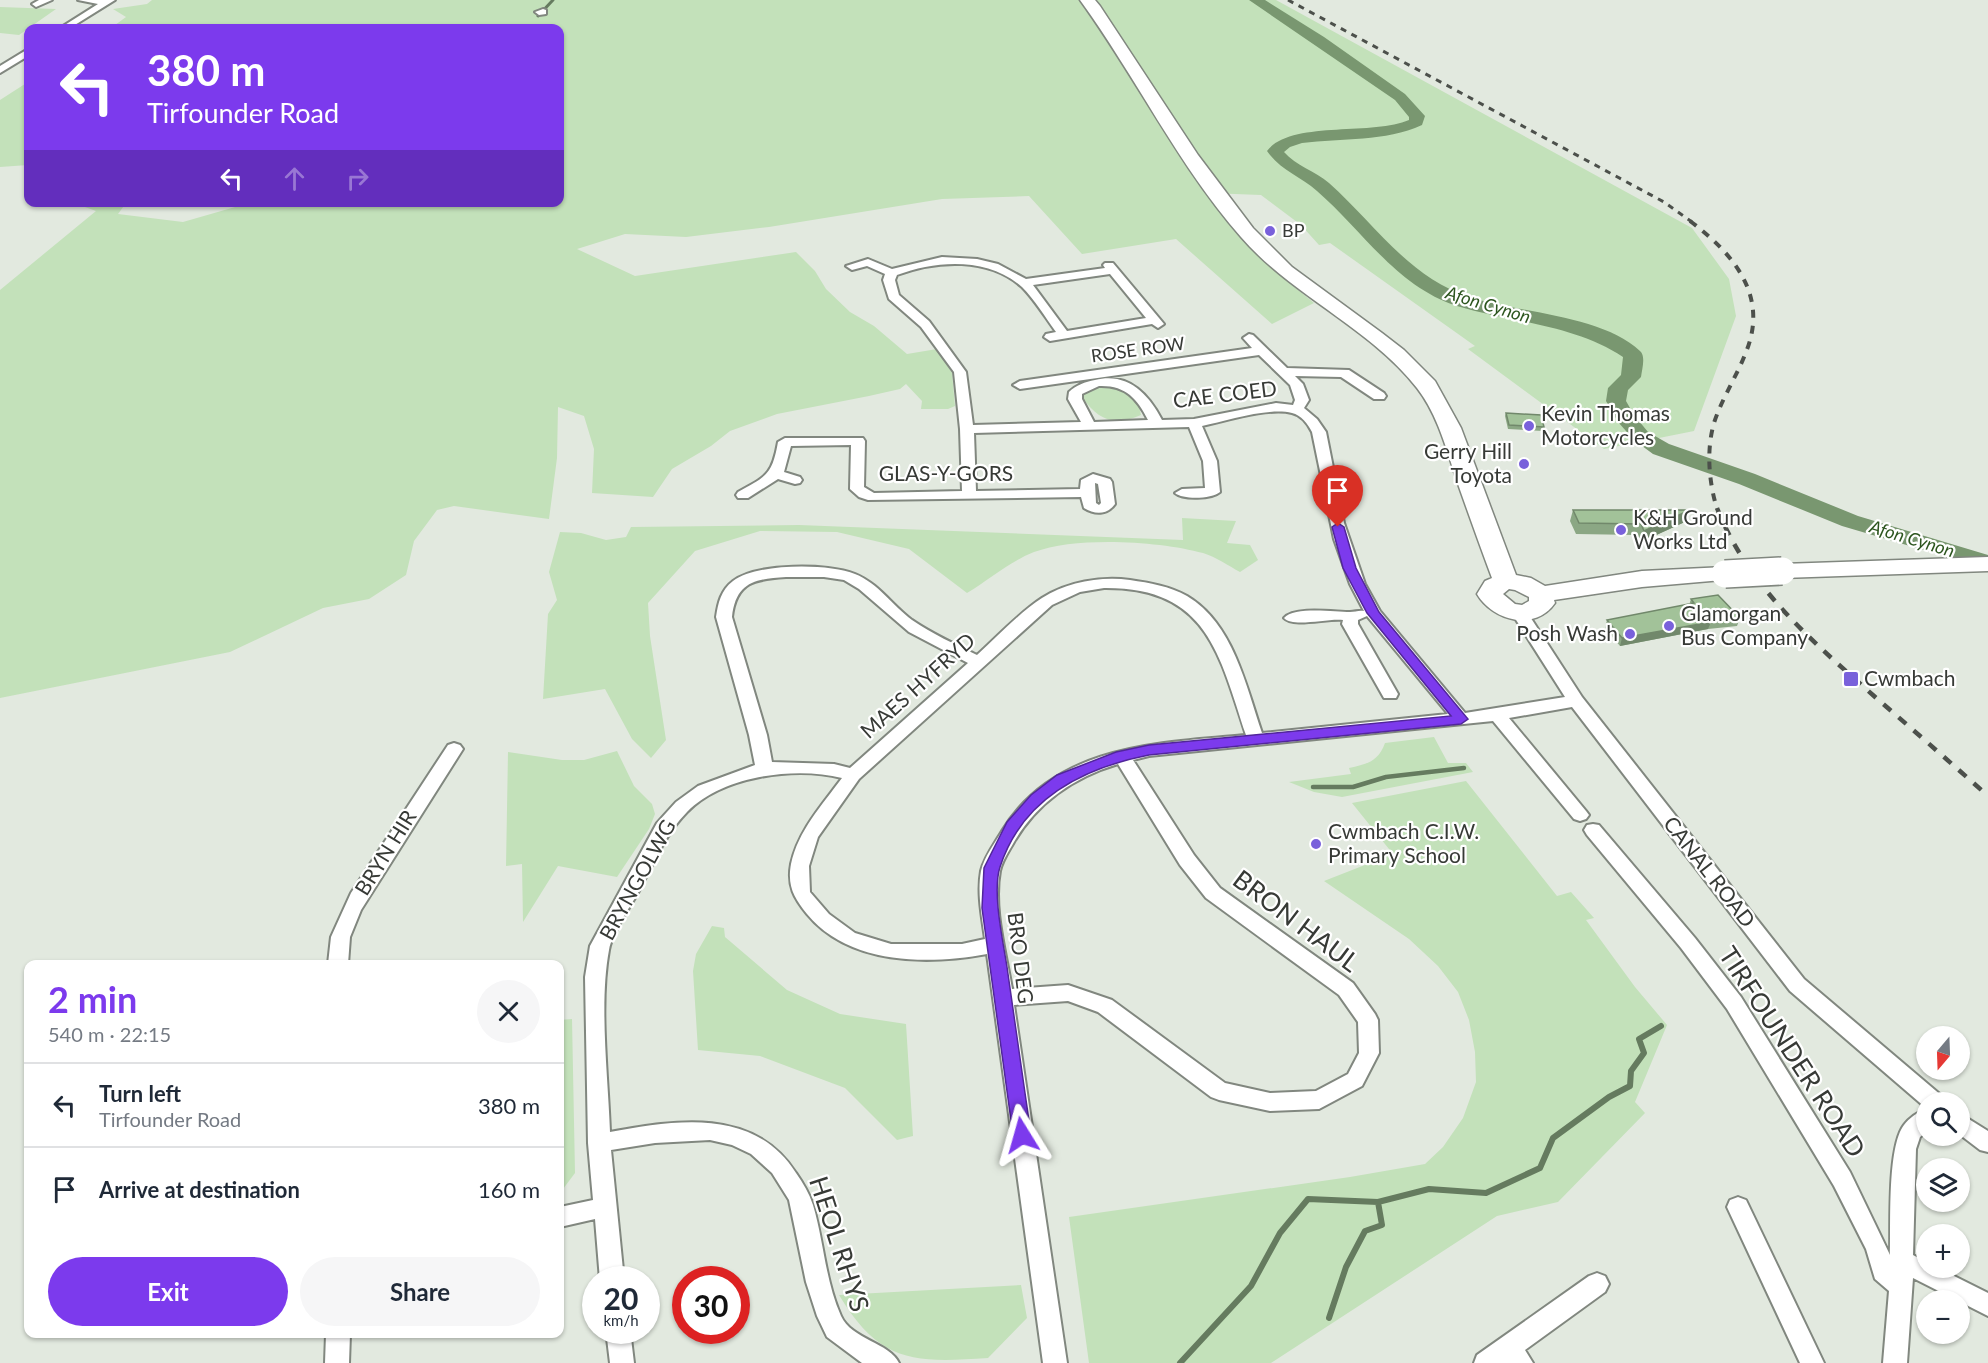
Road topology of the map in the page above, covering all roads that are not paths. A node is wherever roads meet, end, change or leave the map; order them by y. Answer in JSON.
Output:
{"nodes":[{"id":1,"x":48,"y":0,"type":"edge"},
{"id":2,"x":82,"y":0,"type":"edge"},
{"id":3,"x":1087,"y":0,"type":"edge"},
{"id":4,"x":110,"y":1,"type":"edge"},
{"id":5,"x":36,"y":4,"type":"dead end"},
{"id":6,"x":71,"y":24,"type":"edge"},
{"id":7,"x":24,"y":55,"type":"edge"},
{"id":8,"x":0,"y":70,"type":"edge"},
{"id":9,"x":852,"y":266,"type":"dead end"},
{"id":10,"x":892,"y":273,"type":"junction"},
{"id":11,"x":1023,"y":283,"type":"junction"},
{"id":12,"x":1063,"y":334,"type":"junction"},
{"id":13,"x":1050,"y":337,"type":"dead end"},
{"id":14,"x":1249,"y":338,"type":"dead end"},
{"id":15,"x":1261,"y":351,"type":"junction"},
{"id":16,"x":1283,"y":372,"type":"junction"},
{"id":17,"x":1020,"y":385,"type":"dead end"},
{"id":18,"x":1379,"y":396,"type":"dead end"},
{"id":19,"x":1297,"y":409,"type":"junction"},
{"id":20,"x":1194,"y":423,"type":"junction"},
{"id":21,"x":1157,"y":424,"type":"junction"},
{"id":22,"x":1090,"y":427,"type":"junction"},
{"id":23,"x":967,"y":429,"type":"junction"},
{"id":24,"x":776,"y":474,"type":"junction"},
{"id":25,"x":795,"y":480,"type":"dead end"},
{"id":26,"x":1087,"y":493,"type":"dead end"},
{"id":27,"x":1182,"y":493,"type":"dead end"},
{"id":28,"x":743,"y":495,"type":"dead end"},
{"id":29,"x":969,"y":496,"type":"junction"},
{"id":30,"x":1988,"y":564,"type":"edge"},
{"id":31,"x":1506,"y":581,"type":"junction"},
{"id":32,"x":1540,"y":594,"type":"junction"},
{"id":33,"x":1519,"y":612,"type":"junction"},
{"id":34,"x":1373,"y":613,"type":"junction"},
{"id":35,"x":1351,"y":617,"type":"junction"},
{"id":36,"x":1292,"y":618,"type":"dead end"},
{"id":37,"x":979,"y":662,"type":"junction"},
{"id":38,"x":1390,"y":694,"type":"dead end"},
{"id":39,"x":1576,"y":701,"type":"junction"},
{"id":40,"x":1497,"y":715,"type":"junction"},
{"id":41,"x":1461,"y":719,"type":"junction"},
{"id":42,"x":1256,"y":739,"type":"junction"},
{"id":43,"x":455,"y":749,"type":"dead end"},
{"id":44,"x":1121,"y":755,"type":"junction"},
{"id":45,"x":764,"y":768,"type":"junction"},
{"id":46,"x":853,"y":775,"type":"junction"},
{"id":47,"x":994,"y":945,"type":"junction"},
{"id":48,"x":338,"y":960,"type":"edge"},
{"id":49,"x":1002,"y":998,"type":"junction"},
{"id":50,"x":1922,"y":1092,"type":"edge"},
{"id":51,"x":1916,"y":1127,"type":"edge"},
{"id":52,"x":1970,"y":1130,"type":"edge"},
{"id":53,"x":599,"y":1143,"type":"junction"},
{"id":54,"x":1988,"y":1143,"type":"edge"},
{"id":55,"x":604,"y":1207,"type":"junction"},
{"id":56,"x":1738,"y":1207,"type":"dead end"},
{"id":57,"x":564,"y":1216,"type":"edge"},
{"id":58,"x":1902,"y":1261,"type":"junction"},
{"id":59,"x":610,"y":1266,"type":"edge"},
{"id":60,"x":1597,"y":1284,"type":"dead end"},
{"id":61,"x":1901,"y":1286,"type":"junction"},
{"id":62,"x":1988,"y":1305,"type":"edge"},
{"id":63,"x":338,"y":1338,"type":"edge"},
{"id":64,"x":620,"y":1344,"type":"edge"},
{"id":65,"x":1514,"y":1356,"type":"edge"},
{"id":66,"x":337,"y":1363,"type":"edge"},
{"id":67,"x":622,"y":1363,"type":"edge"},
{"id":68,"x":887,"y":1363,"type":"edge"},
{"id":69,"x":1055,"y":1363,"type":"edge"},
{"id":70,"x":1486,"y":1363,"type":"edge"},
{"id":71,"x":1812,"y":1363,"type":"edge"},
{"id":72,"x":1895,"y":1363,"type":"edge"}],
"edges":[{"from":1,"to":5,"type":"street"},
{"from":2,"to":4,"type":"street"},
{"from":3,"to":31,"type":"main road"},
{"from":4,"to":6,"type":"street"},
{"from":7,"to":8,"type":"street"},
{"from":9,"to":10,"type":"street"},
{"from":10,"to":11,"type":"street"},
{"from":10,"to":23,"type":"street"},
{"from":11,"to":12,"type":"street"},
{"from":11,"to":12,"type":"street"},
{"from":12,"to":13,"type":"street"},
{"from":14,"to":15,"type":"street"},
{"from":15,"to":16,"type":"street"},
{"from":15,"to":17,"type":"street","name":"ROSE ROW"},
{"from":16,"to":18,"type":"street"},
{"from":16,"to":19,"type":"street"},
{"from":19,"to":20,"type":"street","name":"CAE COED"},
{"from":19,"to":34,"type":"street"},
{"from":20,"to":21,"type":"street","name":"CAE COED"},
{"from":20,"to":27,"type":"street"},
{"from":21,"to":22,"type":"street","name":"CAE COED"},
{"from":21,"to":22,"type":"street","name":"CAE COED"},
{"from":22,"to":23,"type":"street","name":"CAE COED"},
{"from":23,"to":29,"type":"street"},
{"from":24,"to":25,"type":"street"},
{"from":24,"to":28,"type":"street"},
{"from":24,"to":29,"type":"street","name":"GLAS-Y-GORS"},
{"from":26,"to":29,"type":"street","name":"GLAS-Y-GORS"},
{"from":30,"to":32,"type":"main road","bridge":true},
{"from":31,"to":32,"type":"main road"},
{"from":31,"to":33,"type":"main road"},
{"from":32,"to":33,"type":"main road"},
{"from":33,"to":39,"type":"street","name":"CANAL ROAD"},
{"from":34,"to":35,"type":"street"},
{"from":34,"to":41,"type":"street"},
{"from":35,"to":36,"type":"street"},
{"from":35,"to":38,"type":"street"},
{"from":37,"to":42,"type":"street","name":"MAES HYFRYD"},
{"from":37,"to":45,"type":"street"},
{"from":37,"to":46,"type":"street","name":"MAES HYFRYD"},
{"from":39,"to":40,"type":"street","name":"BRO DEG"},
{"from":39,"to":50,"type":"street","name":"CANAL ROAD"},
{"from":40,"to":41,"type":"street","name":"BRO DEG"},
{"from":40,"to":61,"type":"street","name":"TIRFOUNDER ROAD"},
{"from":41,"to":42,"type":"street","name":"BRO DEG"},
{"from":42,"to":44,"type":"street","name":"BRO DEG"},
{"from":43,"to":48,"type":"street","name":"BRYN HIR"},
{"from":44,"to":47,"type":"street","name":"BRO DEG"},
{"from":44,"to":49,"type":"street","name":"BRON HAUL"},
{"from":45,"to":46,"type":"street","name":"BRYNGOLWG"},
{"from":45,"to":53,"type":"street","name":"BRYNGOLWG"},
{"from":46,"to":47,"type":"street","name":"MAES HYFRYD"},
{"from":47,"to":49,"type":"street","name":"BRO DEG"},
{"from":49,"to":69,"type":"street","name":"BRO DEG"},
{"from":51,"to":58,"type":"street"},
{"from":52,"to":54,"type":"street"},
{"from":53,"to":55,"type":"street","name":"BRYNGOLWG"},
{"from":53,"to":68,"type":"street","name":"HEOL RHYS"},
{"from":55,"to":57,"type":"street"},
{"from":55,"to":59,"type":"street","name":"BRYNGOLWG"},
{"from":56,"to":71,"type":"street"},
{"from":58,"to":61,"type":"street"},
{"from":58,"to":62,"type":"street"},
{"from":60,"to":65,"type":"street"},
{"from":61,"to":72,"type":"street"},
{"from":63,"to":66,"type":"street"},
{"from":64,"to":67,"type":"street"},
{"from":65,"to":70,"type":"street"}]}
